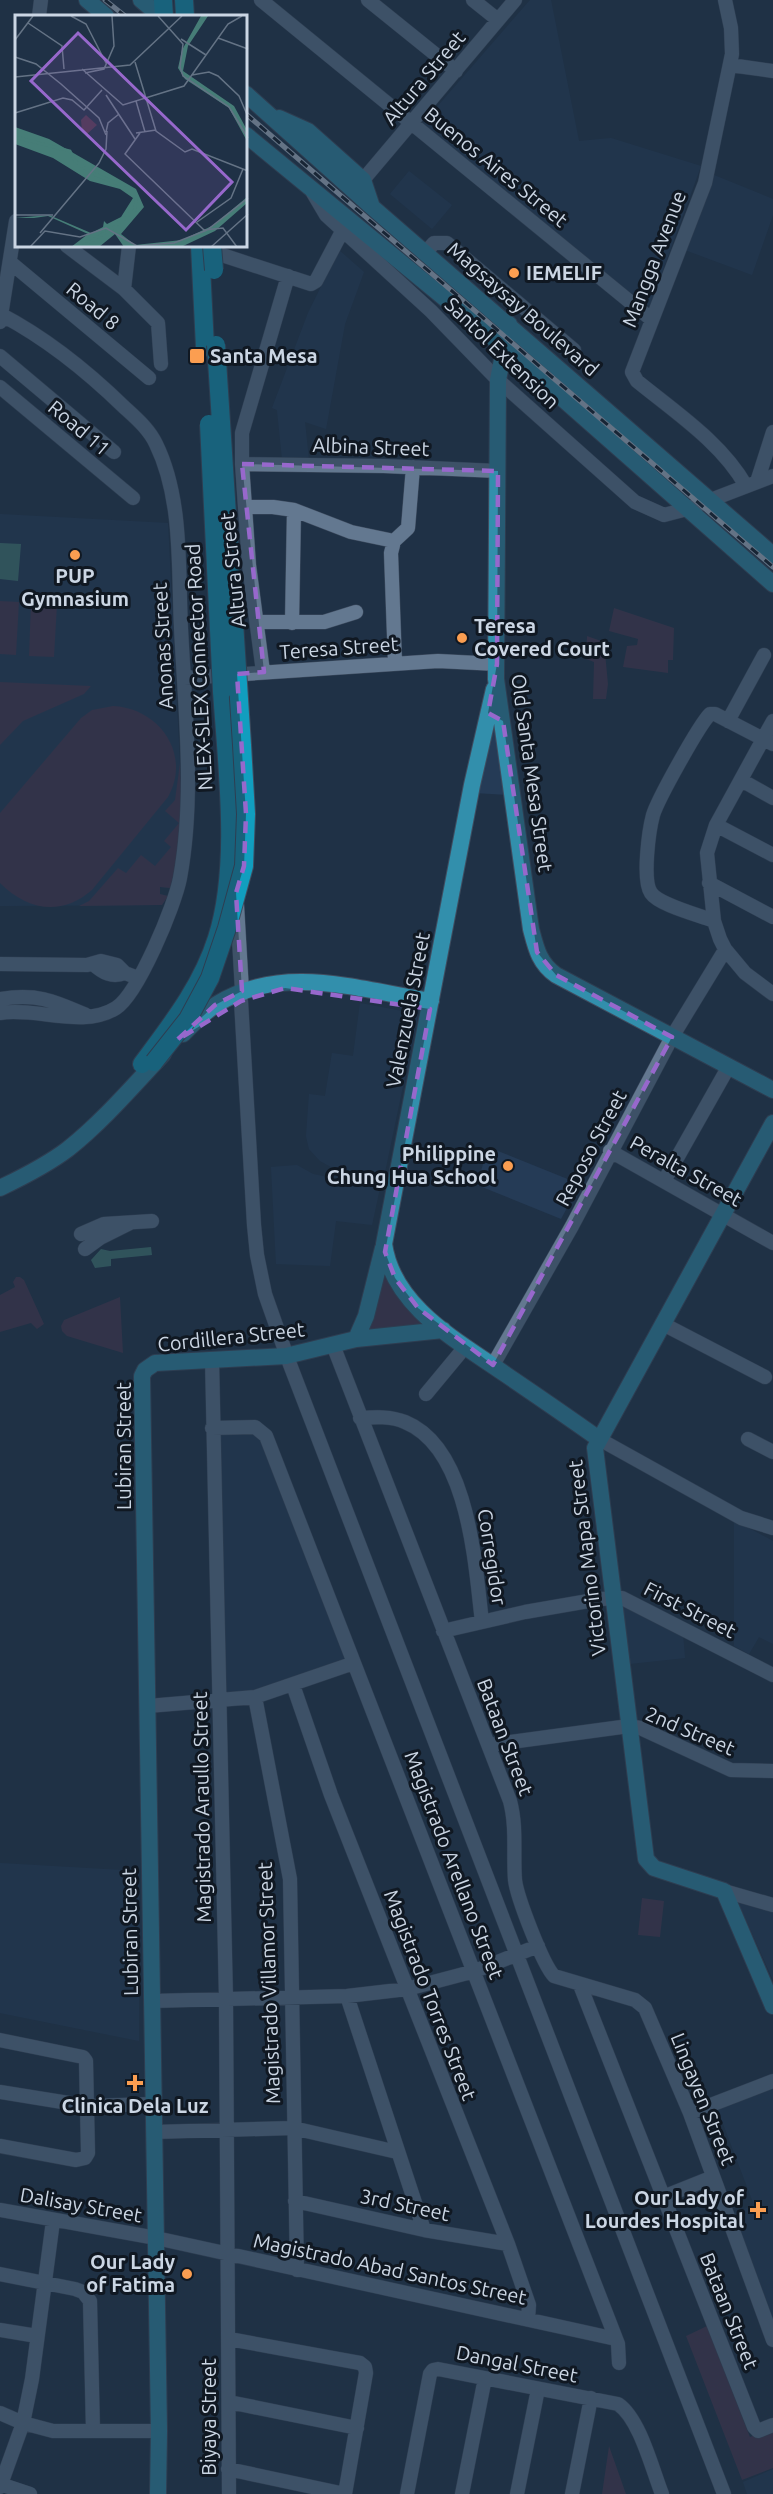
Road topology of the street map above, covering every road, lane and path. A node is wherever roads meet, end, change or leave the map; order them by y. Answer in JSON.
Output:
{"nodes":[{"id":1,"x":41,"y":0,"type":"edge"},
{"id":2,"x":87,"y":0,"type":"edge"},
{"id":3,"x":183,"y":0,"type":"edge"},
{"id":4,"x":194,"y":0,"type":"edge"},
{"id":5,"x":261,"y":0,"type":"edge"},
{"id":6,"x":368,"y":0,"type":"edge"},
{"id":7,"x":473,"y":0,"type":"edge"},
{"id":8,"x":515,"y":0,"type":"edge"},
{"id":9,"x":725,"y":0,"type":"edge"},
{"id":10,"x":39,"y":15,"type":"edge"},
{"id":11,"x":105,"y":15,"type":"edge"},
{"id":12,"x":184,"y":15,"type":"edge"},
{"id":13,"x":195,"y":15,"type":"edge"},
{"id":14,"x":498,"y":20,"type":"junction"},
{"id":15,"x":730,"y":65,"type":"junction"},
{"id":16,"x":456,"y":71,"type":"junction"},
{"id":17,"x":773,"y":71,"type":"edge"},
{"id":18,"x":248,"y":96,"type":"edge"},
{"id":19,"x":263,"y":110,"type":"junction"},
{"id":20,"x":411,"y":123,"type":"junction"},
{"id":21,"x":248,"y":137,"type":"edge"},
{"id":22,"x":363,"y":180,"type":"junction"},
{"id":23,"x":372,"y":207,"type":"junction"},
{"id":24,"x":346,"y":224,"type":"junction"},
{"id":25,"x":15,"y":229,"type":"edge"},
{"id":26,"x":73,"y":248,"type":"edge"},
{"id":27,"x":129,"y":248,"type":"edge"},
{"id":28,"x":426,"y":252,"type":"junction"},
{"id":29,"x":209,"y":255,"type":"edge"},
{"id":30,"x":11,"y":263,"type":"junction"},
{"id":31,"x":288,"y":276,"type":"junction"},
{"id":32,"x":124,"y":289,"type":"junction"},
{"id":33,"x":0,"y":317,"type":"edge"},
{"id":34,"x":651,"y":319,"type":"junction"},
{"id":35,"x":508,"y":324,"type":"junction"},
{"id":36,"x":504,"y":347,"type":"junction"},
{"id":37,"x":574,"y":350,"type":"dead end"},
{"id":38,"x":0,"y":356,"type":"edge"},
{"id":39,"x":161,"y":364,"type":"dead end"},
{"id":40,"x":149,"y":378,"type":"dead end"},
{"id":41,"x":498,"y":380,"type":"junction"},
{"id":42,"x":0,"y":387,"type":"edge"},
{"id":43,"x":773,"y":432,"type":"edge"},
{"id":44,"x":114,"y":452,"type":"dead end"},
{"id":45,"x":242,"y":464,"type":"junction"},
{"id":46,"x":412,"y":467,"type":"junction"},
{"id":47,"x":498,"y":471,"type":"junction"},
{"id":48,"x":773,"y":476,"type":"edge"},
{"id":49,"x":752,"y":484,"type":"junction"},
{"id":50,"x":132,"y":498,"type":"dead end"},
{"id":51,"x":711,"y":500,"type":"junction"},
{"id":52,"x":246,"y":507,"type":"junction"},
{"id":53,"x":687,"y":509,"type":"junction"},
{"id":54,"x":294,"y":510,"type":"junction"},
{"id":55,"x":394,"y":541,"type":"junction"},
{"id":56,"x":773,"y":555,"type":"edge"},
{"id":57,"x":773,"y":584,"type":"edge"},
{"id":58,"x":356,"y":612,"type":"dead end"},
{"id":59,"x":258,"y":622,"type":"junction"},
{"id":60,"x":292,"y":623,"type":"junction"},
{"id":61,"x":764,"y":655,"type":"dead end"},
{"id":62,"x":395,"y":663,"type":"junction"},
{"id":63,"x":263,"y":672,"type":"junction"},
{"id":64,"x":497,"y":672,"type":"junction"},
{"id":65,"x":184,"y":678,"type":"junction"},
{"id":66,"x":495,"y":720,"type":"junction"},
{"id":67,"x":728,"y":721,"type":"junction"},
{"id":68,"x":773,"y":721,"type":"edge"},
{"id":69,"x":768,"y":742,"type":"edge"},
{"id":70,"x":741,"y":780,"type":"junction"},
{"id":71,"x":773,"y":798,"type":"edge"},
{"id":72,"x":716,"y":825,"type":"junction"},
{"id":73,"x":234,"y":843,"type":"dead end"},
{"id":74,"x":773,"y":855,"type":"edge"},
{"id":75,"x":709,"y":883,"type":"junction"},
{"id":76,"x":773,"y":917,"type":"edge"},
{"id":77,"x":714,"y":921,"type":"junction"},
{"id":78,"x":725,"y":950,"type":"junction"},
{"id":79,"x":0,"y":964,"type":"edge"},
{"id":80,"x":132,"y":976,"type":"junction"},
{"id":81,"x":773,"y":994,"type":"edge"},
{"id":82,"x":242,"y":996,"type":"junction"},
{"id":83,"x":0,"y":999,"type":"edge"},
{"id":84,"x":430,"y":1005,"type":"junction"},
{"id":85,"x":0,"y":1013,"type":"edge"},
{"id":86,"x":88,"y":1016,"type":"junction"},
{"id":87,"x":672,"y":1037,"type":"junction"},
{"id":88,"x":181,"y":1043,"type":"junction"},
{"id":89,"x":729,"y":1066,"type":"junction"},
{"id":90,"x":773,"y":1090,"type":"edge"},
{"id":91,"x":773,"y":1123,"type":"edge"},
{"id":92,"x":610,"y":1151,"type":"junction"},
{"id":93,"x":664,"y":1181,"type":"junction"},
{"id":94,"x":0,"y":1188,"type":"edge"},
{"id":95,"x":722,"y":1214,"type":"junction"},
{"id":96,"x":152,"y":1221,"type":"dead end"},
{"id":97,"x":131,"y":1222,"type":"junction"},
{"id":98,"x":81,"y":1234,"type":"dead end"},
{"id":99,"x":773,"y":1243,"type":"edge"},
{"id":100,"x":384,"y":1244,"type":"junction"},
{"id":101,"x":85,"y":1249,"type":"dead end"},
{"id":102,"x":663,"y":1324,"type":"junction"},
{"id":103,"x":442,"y":1330,"type":"junction"},
{"id":104,"x":356,"y":1339,"type":"junction"},
{"id":105,"x":333,"y":1345,"type":"junction"},
{"id":106,"x":465,"y":1347,"type":"junction"},
{"id":107,"x":286,"y":1356,"type":"junction"},
{"id":108,"x":212,"y":1359,"type":"junction"},
{"id":109,"x":493,"y":1365,"type":"junction"},
{"id":110,"x":145,"y":1370,"type":"joint"},
{"id":111,"x":765,"y":1377,"type":"dead end"},
{"id":112,"x":426,"y":1394,"type":"dead end"},
{"id":113,"x":360,"y":1418,"type":"junction"},
{"id":114,"x":212,"y":1428,"type":"junction"},
{"id":115,"x":599,"y":1438,"type":"junction"},
{"id":116,"x":748,"y":1439,"type":"dead end"},
{"id":117,"x":773,"y":1452,"type":"edge"},
{"id":118,"x":773,"y":1528,"type":"edge"},
{"id":119,"x":612,"y":1598,"type":"junction"},
{"id":120,"x":482,"y":1622,"type":"junction"},
{"id":121,"x":443,"y":1631,"type":"junction"},
{"id":122,"x":354,"y":1663,"type":"junction"},
{"id":123,"x":773,"y":1675,"type":"edge"},
{"id":124,"x":293,"y":1685,"type":"junction"},
{"id":125,"x":255,"y":1697,"type":"junction"},
{"id":126,"x":219,"y":1701,"type":"junction"},
{"id":127,"x":148,"y":1706,"type":"junction"},
{"id":128,"x":629,"y":1726,"type":"junction"},
{"id":129,"x":489,"y":1745,"type":"junction"},
{"id":130,"x":772,"y":1769,"type":"edge"},
{"id":131,"x":724,"y":1891,"type":"junction"},
{"id":132,"x":773,"y":1905,"type":"edge"},
{"id":133,"x":538,"y":1946,"type":"junction"},
{"id":134,"x":516,"y":1955,"type":"junction"},
{"id":135,"x":475,"y":1971,"type":"junction"},
{"id":136,"x":580,"y":1985,"type":"junction"},
{"id":137,"x":407,"y":1989,"type":"junction"},
{"id":138,"x":346,"y":1996,"type":"junction"},
{"id":139,"x":293,"y":1998,"type":"junction"},
{"id":140,"x":226,"y":1999,"type":"junction"},
{"id":141,"x":152,"y":2001,"type":"junction"},
{"id":142,"x":773,"y":2006,"type":"edge"},
{"id":143,"x":0,"y":2040,"type":"edge"},
{"id":144,"x":773,"y":2081,"type":"edge"},
{"id":145,"x":0,"y":2091,"type":"edge"},
{"id":146,"x":154,"y":2104,"type":"junction"},
{"id":147,"x":87,"y":2106,"type":"junction"},
{"id":148,"x":690,"y":2113,"type":"junction"},
{"id":149,"x":293,"y":2128,"type":"junction"},
{"id":150,"x":225,"y":2130,"type":"junction"},
{"id":151,"x":154,"y":2132,"type":"junction"},
{"id":152,"x":0,"y":2146,"type":"edge"},
{"id":153,"x":397,"y":2152,"type":"junction"},
{"id":154,"x":713,"y":2177,"type":"junction"},
{"id":155,"x":663,"y":2197,"type":"junction"},
{"id":156,"x":295,"y":2201,"type":"junction"},
{"id":157,"x":0,"y":2210,"type":"edge"},
{"id":158,"x":53,"y":2221,"type":"junction"},
{"id":159,"x":424,"y":2230,"type":"junction"},
{"id":160,"x":156,"y":2238,"type":"junction"},
{"id":161,"x":508,"y":2244,"type":"junction"},
{"id":162,"x":228,"y":2255,"type":"junction"},
{"id":163,"x":297,"y":2270,"type":"junction"},
{"id":164,"x":0,"y":2274,"type":"edge"},
{"id":165,"x":44,"y":2283,"type":"junction"},
{"id":166,"x":528,"y":2319,"type":"junction"},
{"id":167,"x":0,"y":2330,"type":"edge"},
{"id":168,"x":37,"y":2336,"type":"junction"},
{"id":169,"x":229,"y":2339,"type":"junction"},
{"id":170,"x":616,"y":2339,"type":"junction"},
{"id":171,"x":773,"y":2340,"type":"edge"},
{"id":172,"x":619,"y":2363,"type":"dead end"},
{"id":173,"x":485,"y":2378,"type":"junction"},
{"id":174,"x":538,"y":2389,"type":"junction"},
{"id":175,"x":591,"y":2398,"type":"junction"},
{"id":176,"x":229,"y":2402,"type":"junction"},
{"id":177,"x":0,"y":2413,"type":"edge"},
{"id":178,"x":23,"y":2423,"type":"junction"},
{"id":179,"x":773,"y":2425,"type":"edge"},
{"id":180,"x":357,"y":2428,"type":"junction"},
{"id":181,"x":93,"y":2431,"type":"junction"},
{"id":182,"x":159,"y":2431,"type":"junction"},
{"id":183,"x":228,"y":2469,"type":"junction"},
{"id":184,"x":0,"y":2485,"type":"edge"},
{"id":185,"x":30,"y":2494,"type":"edge"},
{"id":186,"x":158,"y":2494,"type":"edge"},
{"id":187,"x":229,"y":2494,"type":"edge"},
{"id":188,"x":345,"y":2494,"type":"edge"},
{"id":189,"x":406,"y":2494,"type":"edge"},
{"id":190,"x":462,"y":2494,"type":"edge"},
{"id":191,"x":517,"y":2494,"type":"edge"},
{"id":192,"x":572,"y":2494,"type":"edge"},
{"id":193,"x":662,"y":2494,"type":"edge"},
{"id":194,"x":724,"y":2494,"type":"edge"}],
"edges":[{"from":1,"to":10,"type":"street"},
{"from":2,"to":11,"type":"main road"},
{"from":3,"to":12,"type":"highway"},
{"from":4,"to":13,"type":"highway"},
{"from":5,"to":20,"type":"street","name":"Buenos Aires Street"},
{"from":6,"to":16,"type":"street"},
{"from":7,"to":14,"type":"street"},
{"from":8,"to":14,"type":"street","name":"Altura Street"},
{"from":9,"to":15,"type":"street","name":"Mangga Avenue"},
{"from":14,"to":16,"type":"street","name":"Altura Street"},
{"from":15,"to":17,"type":"street"},
{"from":15,"to":34,"type":"street","name":"Mangga Avenue"},
{"from":16,"to":20,"type":"street","name":"Altura Street"},
{"from":18,"to":19,"type":"main road","name":"Magsaysay Boulevard"},
{"from":19,"to":22,"type":"main road"},
{"from":19,"to":23,"type":"main road","name":"Magsaysay Boulevard"},
{"from":20,"to":22,"type":"street","name":"Altura Street"},
{"from":20,"to":34,"type":"street","name":"Buenos Aires Street"},
{"from":21,"to":24,"type":"main road"},
{"from":22,"to":23,"type":"main road"},
{"from":23,"to":28,"type":"main road","name":"Magsaysay Boulevard"},
{"from":24,"to":31,"type":"street"},
{"from":24,"to":36,"type":"main road"},
{"from":24,"to":41,"type":"street","name":"Santol Extension"},
{"from":25,"to":30,"type":"street"},
{"from":26,"to":32,"type":"street"},
{"from":27,"to":32,"type":"street"},
{"from":28,"to":35,"type":"main road","name":"Magsaysay Boulevard"},
{"from":28,"to":37,"type":"street"},
{"from":29,"to":29,"type":"highway","name":"NLEX-SLEX Connector Road","bridge":true},
{"from":29,"to":31,"type":"street"},
{"from":30,"to":33,"type":"street"},
{"from":30,"to":40,"type":"street","name":"Road 8"},
{"from":31,"to":45,"type":"street","name":"Altura Street"},
{"from":32,"to":39,"type":"street"},
{"from":33,"to":65,"type":"street","name":"Anonas Street"},
{"from":34,"to":49,"type":"street","name":"Mangga Avenue"},
{"from":35,"to":36,"type":"main road","name":"Old Santa Mesa Street"},
{"from":35,"to":51,"type":"main road","name":"Magsaysay Boulevard"},
{"from":36,"to":41,"type":"main road","name":"Old Santa Mesa Street"},
{"from":36,"to":53,"type":"main road"},
{"from":38,"to":44,"type":"street"},
{"from":41,"to":47,"type":"main road","name":"Old Santa Mesa Street"},
{"from":41,"to":53,"type":"street","name":"Santol Extension"},
{"from":42,"to":50,"type":"street","name":"Road 11"},
{"from":43,"to":49,"type":"street"},
{"from":45,"to":46,"type":"street","name":"Albina Street"},
{"from":45,"to":52,"type":"street","name":"Altura Street"},
{"from":46,"to":47,"type":"street","name":"Albina Street"},
{"from":46,"to":55,"type":"street"},
{"from":47,"to":64,"type":"main road","name":"Old Santa Mesa Street"},
{"from":48,"to":49,"type":"street","name":"Santol Extension"},
{"from":49,"to":51,"type":"street","name":"Santol Extension"},
{"from":51,"to":53,"type":"street","name":"Santol Extension"},
{"from":51,"to":56,"type":"main road","name":"Magsaysay Boulevard"},
{"from":52,"to":54,"type":"street"},
{"from":52,"to":59,"type":"street","name":"Altura Street"},
{"from":53,"to":57,"type":"main road"},
{"from":54,"to":55,"type":"street"},
{"from":54,"to":60,"type":"street"},
{"from":55,"to":62,"type":"street"},
{"from":58,"to":60,"type":"street"},
{"from":59,"to":60,"type":"street"},
{"from":59,"to":63,"type":"street","name":"Altura Street"},
{"from":61,"to":67,"type":"street"},
{"from":62,"to":63,"type":"street","name":"Teresa Street"},
{"from":62,"to":64,"type":"street","name":"Teresa Street"},
{"from":63,"to":65,"type":"street","name":"Teresa Street"},
{"from":64,"to":66,"type":"main road","name":"Old Santa Mesa Street"},
{"from":65,"to":80,"type":"street","name":"Anonas Street"},
{"from":66,"to":84,"type":"main road","name":"Valenzuela Street"},
{"from":66,"to":87,"type":"main road","name":"Old Santa Mesa Street"},
{"from":67,"to":69,"type":"street"},
{"from":67,"to":77,"type":"street"},
{"from":68,"to":69,"type":"street"},
{"from":69,"to":70,"type":"street"},
{"from":70,"to":71,"type":"street"},
{"from":70,"to":72,"type":"street"},
{"from":72,"to":74,"type":"street"},
{"from":72,"to":75,"type":"street"},
{"from":73,"to":82,"type":"street"},
{"from":75,"to":76,"type":"street"},
{"from":75,"to":77,"type":"street"},
{"from":77,"to":78,"type":"street"},
{"from":78,"to":81,"type":"street"},
{"from":78,"to":87,"type":"street","name":"Reposo Street"},
{"from":79,"to":80,"type":"street"},
{"from":80,"to":86,"type":"street","name":"Anonas Street"},
{"from":82,"to":84,"type":"main road"},
{"from":82,"to":88,"type":"main road"},
{"from":82,"to":88,"type":"main road"},
{"from":82,"to":107,"type":"street"},
{"from":83,"to":86,"type":"street"},
{"from":84,"to":100,"type":"main road","name":"Valenzuela Street"},
{"from":85,"to":86,"type":"street","name":"Anonas Street"},
{"from":87,"to":89,"type":"main road","name":"Old Santa Mesa Street"},
{"from":87,"to":92,"type":"street","name":"Reposo Street"},
{"from":88,"to":94,"type":"main road"},
{"from":89,"to":90,"type":"main road","name":"Old Santa Mesa Street"},
{"from":89,"to":93,"type":"street"},
{"from":91,"to":95,"type":"main road","name":"Victorino Mapa Street"},
{"from":92,"to":93,"type":"street","name":"Peralta Street"},
{"from":92,"to":109,"type":"street","name":"Reposo Street"},
{"from":93,"to":95,"type":"street","name":"Peralta Street"},
{"from":95,"to":99,"type":"street","name":"Peralta Street"},
{"from":95,"to":102,"type":"main road","name":"Victorino Mapa Street"},
{"from":96,"to":97,"type":"street"},
{"from":97,"to":98,"type":"street"},
{"from":97,"to":101,"type":"street"},
{"from":100,"to":103,"type":"main road","name":"Valenzuela Street"},
{"from":100,"to":104,"type":"main road"},
{"from":102,"to":111,"type":"street"},
{"from":102,"to":115,"type":"main road","name":"Victorino Mapa Street"},
{"from":103,"to":104,"type":"main road"},
{"from":103,"to":106,"type":"main road","name":"Valenzuela Street"},
{"from":104,"to":105,"type":"main road","name":"Cordillera Street"},
{"from":105,"to":107,"type":"main road","name":"Cordillera Street"},
{"from":105,"to":113,"type":"street","name":"Bataan Street"},
{"from":106,"to":109,"type":"main road","name":"Valenzuela Street"},
{"from":106,"to":112,"type":"street"},
{"from":107,"to":108,"type":"main road","name":"Cordillera Street"},
{"from":107,"to":134,"type":"street"},
{"from":108,"to":110,"type":"main road","name":"Cordillera Street"},
{"from":108,"to":114,"type":"street","name":"Magistrado Araullo Street"},
{"from":109,"to":115,"type":"main road","name":"Valenzuela Street"},
{"from":110,"to":127,"type":"main road","name":"Lubiran Street"},
{"from":113,"to":120,"type":"street","name":"Corregidor"},
{"from":113,"to":121,"type":"street","name":"Bataan Street"},
{"from":114,"to":122,"type":"street","name":"Magistrado Arellano Street"},
{"from":114,"to":126,"type":"street","name":"Magistrado Araullo Street"},
{"from":115,"to":118,"type":"street"},
{"from":115,"to":119,"type":"main road","name":"Victorino Mapa Street"},
{"from":116,"to":117,"type":"street"},
{"from":119,"to":120,"type":"street","name":"First Street"},
{"from":119,"to":123,"type":"street","name":"First Street"},
{"from":119,"to":128,"type":"main road","name":"Victorino Mapa Street"},
{"from":120,"to":121,"type":"street","name":"First Street"},
{"from":121,"to":129,"type":"street","name":"Bataan Street"},
{"from":122,"to":124,"type":"street"},
{"from":122,"to":135,"type":"street","name":"Magistrado Arellano Street"},
{"from":124,"to":125,"type":"street"},
{"from":124,"to":137,"type":"street","name":"Magistrado Torres Street"},
{"from":125,"to":126,"type":"street"},
{"from":125,"to":139,"type":"street","name":"Magistrado Villamor Street"},
{"from":126,"to":127,"type":"street"},
{"from":126,"to":140,"type":"street","name":"Magistrado Araullo Street"},
{"from":127,"to":141,"type":"main road","name":"Lubiran Street"},
{"from":128,"to":129,"type":"street","name":"2nd Street"},
{"from":128,"to":130,"type":"street","name":"2nd Street"},
{"from":128,"to":131,"type":"main road","name":"Victorino Mapa Street"},
{"from":129,"to":133,"type":"street","name":"Bataan Street"},
{"from":131,"to":132,"type":"street","name":"Victorino Mapa Street"},
{"from":131,"to":142,"type":"main road"},
{"from":133,"to":134,"type":"street"},
{"from":133,"to":136,"type":"street","name":"Bataan Street"},
{"from":134,"to":135,"type":"street"},
{"from":134,"to":194,"type":"street"},
{"from":135,"to":137,"type":"street"},
{"from":135,"to":170,"type":"street","name":"Magistrado Arellano Street"},
{"from":136,"to":148,"type":"street","name":"Lingayen Street"},
{"from":136,"to":155,"type":"street","name":"Bataan Street"},
{"from":137,"to":138,"type":"street"},
{"from":137,"to":161,"type":"street","name":"Magistrado Torres Street"},
{"from":138,"to":139,"type":"street"},
{"from":138,"to":153,"type":"street"},
{"from":139,"to":140,"type":"street"},
{"from":139,"to":149,"type":"street","name":"Magistrado Villamor Street"},
{"from":140,"to":141,"type":"street"},
{"from":140,"to":150,"type":"street","name":"Magistrado Araullo Street"},
{"from":141,"to":146,"type":"main road","name":"Lubiran Street"},
{"from":143,"to":147,"type":"street"},
{"from":144,"to":148,"type":"street"},
{"from":145,"to":147,"type":"street"},
{"from":146,"to":147,"type":"street"},
{"from":146,"to":151,"type":"main road","name":"Lubiran Street"},
{"from":147,"to":152,"type":"street"},
{"from":148,"to":154,"type":"street","name":"Lingayen Street"},
{"from":149,"to":150,"type":"street"},
{"from":149,"to":153,"type":"street"},
{"from":149,"to":156,"type":"street","name":"Magistrado Villamor Street"},
{"from":150,"to":151,"type":"street"},
{"from":150,"to":162,"type":"street","name":"Magistrado Araullo Street"},
{"from":151,"to":160,"type":"main road","name":"Lubiran Street"},
{"from":153,"to":159,"type":"street"},
{"from":154,"to":155,"type":"street"},
{"from":154,"to":171,"type":"street","name":"Lingayen Street"},
{"from":155,"to":179,"type":"street","name":"Bataan Street"},
{"from":156,"to":159,"type":"street","name":"3rd Street"},
{"from":156,"to":163,"type":"street","name":"Magistrado Villamor Street"},
{"from":157,"to":158,"type":"street","name":"Dalisay Street"},
{"from":158,"to":160,"type":"street","name":"Dalisay Street"},
{"from":158,"to":165,"type":"street"},
{"from":159,"to":161,"type":"street","name":"3rd Street"},
{"from":160,"to":162,"type":"street","name":"Magistrado Abad Santos Street"},
{"from":160,"to":182,"type":"main road","name":"Lubiran Street"},
{"from":161,"to":166,"type":"street","name":"Magistrado Torres Street"},
{"from":162,"to":163,"type":"street","name":"Magistrado Abad Santos Street"},
{"from":162,"to":169,"type":"street","name":"Biyaya Street"},
{"from":163,"to":166,"type":"street","name":"Magistrado Abad Santos Street"},
{"from":164,"to":165,"type":"street"},
{"from":165,"to":168,"type":"street"},
{"from":165,"to":181,"type":"street"},
{"from":166,"to":170,"type":"street","name":"Magistrado Abad Santos Street"},
{"from":167,"to":168,"type":"street"},
{"from":168,"to":178,"type":"street"},
{"from":169,"to":176,"type":"street","name":"Biyaya Street"},
{"from":169,"to":180,"type":"street","name":"Biyaya Street"},
{"from":170,"to":172,"type":"street","name":"Magistrado Arellano Street"},
{"from":173,"to":174,"type":"street","name":"Dangal Street"},
{"from":173,"to":189,"type":"street","name":"Dangal Street"},
{"from":173,"to":190,"type":"street"},
{"from":174,"to":175,"type":"street","name":"Dangal Street"},
{"from":174,"to":191,"type":"street"},
{"from":175,"to":192,"type":"street"},
{"from":175,"to":193,"type":"street","name":"Dangal Street"},
{"from":176,"to":180,"type":"street"},
{"from":176,"to":183,"type":"street","name":"Biyaya Street"},
{"from":177,"to":178,"type":"street"},
{"from":178,"to":181,"type":"street"},
{"from":178,"to":184,"type":"street"},
{"from":180,"to":188,"type":"street","name":"Biyaya Street"},
{"from":181,"to":182,"type":"street"},
{"from":182,"to":186,"type":"main road","name":"Lubiran Street"},
{"from":183,"to":187,"type":"street","name":"Biyaya Street"},
{"from":183,"to":188,"type":"street"},
{"from":184,"to":185,"type":"street"}]}
